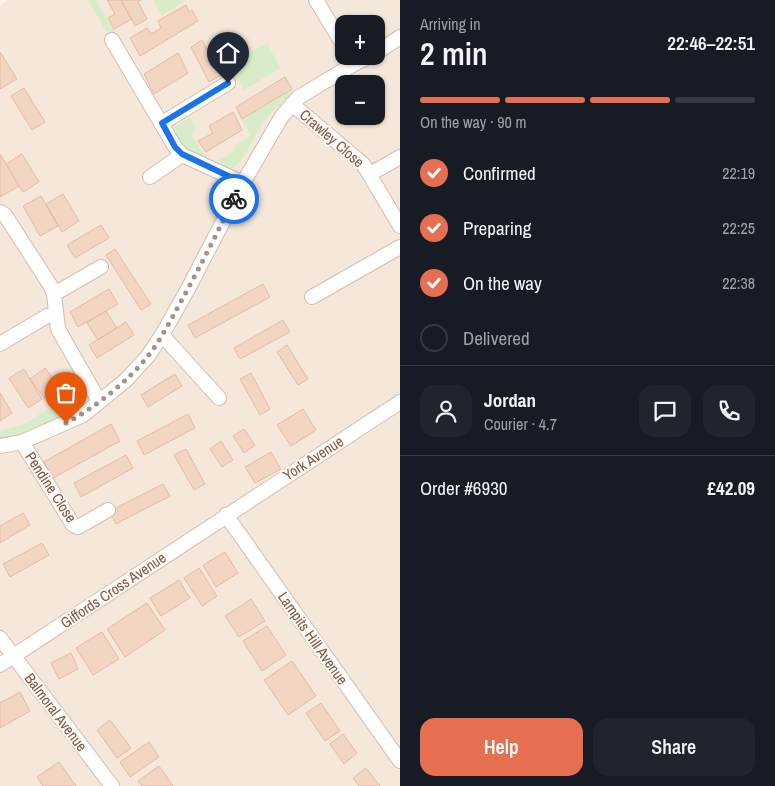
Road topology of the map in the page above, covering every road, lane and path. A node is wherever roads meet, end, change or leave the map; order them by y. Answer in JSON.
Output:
{"nodes":[{"id":1,"x":316,"y":0,"type":"edge"},
{"id":2,"x":335,"y":31,"type":"edge"},
{"id":3,"x":400,"y":37,"type":"edge"},
{"id":4,"x":112,"y":40,"type":"dead end"},
{"id":5,"x":385,"y":48,"type":"edge"},
{"id":6,"x":345,"y":65,"type":"edge"},
{"id":7,"x":228,"y":83,"type":"dead end"},
{"id":8,"x":292,"y":104,"type":"junction"},
{"id":9,"x":162,"y":123,"type":"junction"},
{"id":10,"x":182,"y":154,"type":"junction"},
{"id":11,"x":400,"y":157,"type":"edge"},
{"id":12,"x":370,"y":174,"type":"junction"},
{"id":13,"x":150,"y":177,"type":"dead end"},
{"id":14,"x":243,"y":183,"type":"junction"},
{"id":15,"x":0,"y":212,"type":"edge"},
{"id":16,"x":400,"y":226,"type":"edge"},
{"id":17,"x":400,"y":247,"type":"edge"},
{"id":18,"x":102,"y":267,"type":"dead end"},
{"id":19,"x":54,"y":294,"type":"junction"},
{"id":20,"x":312,"y":297,"type":"dead end"},
{"id":21,"x":56,"y":315,"type":"junction"},
{"id":22,"x":162,"y":335,"type":"junction"},
{"id":23,"x":0,"y":344,"type":"edge"},
{"id":24,"x":219,"y":398,"type":"dead end"},
{"id":25,"x":99,"y":401,"type":"junction"},
{"id":26,"x":400,"y":402,"type":"edge"},
{"id":27,"x":22,"y":442,"type":"junction"},
{"id":28,"x":0,"y":446,"type":"edge"},
{"id":29,"x":108,"y":510,"type":"dead end"},
{"id":30,"x":226,"y":515,"type":"junction"},
{"id":31,"x":0,"y":638,"type":"edge"},
{"id":32,"x":13,"y":656,"type":"junction"},
{"id":33,"x":0,"y":664,"type":"edge"},
{"id":34,"x":400,"y":761,"type":"edge"},
{"id":35,"x":112,"y":786,"type":"edge"}],
"edges":[{"from":1,"to":2,"type":"street"},
{"from":3,"to":5,"type":"street"},
{"from":4,"to":9,"type":"street"},
{"from":6,"to":8,"type":"street"},
{"from":7,"to":9,"type":"street"},
{"from":8,"to":12,"type":"street","name":"Crawley Close"},
{"from":8,"to":14,"type":"street"},
{"from":9,"to":10,"type":"street"},
{"from":10,"to":13,"type":"street"},
{"from":10,"to":14,"type":"street"},
{"from":11,"to":12,"type":"street","name":"Crawley Close"},
{"from":12,"to":16,"type":"street","name":"Crawley Close"},
{"from":14,"to":22,"type":"street"},
{"from":15,"to":19,"type":"street"},
{"from":17,"to":20,"type":"street"},
{"from":18,"to":19,"type":"street"},
{"from":19,"to":21,"type":"street"},
{"from":21,"to":23,"type":"street"},
{"from":21,"to":25,"type":"street"},
{"from":22,"to":24,"type":"street"},
{"from":22,"to":25,"type":"street"},
{"from":25,"to":27,"type":"street"},
{"from":26,"to":30,"type":"street","name":"York Avenue"},
{"from":27,"to":28,"type":"street"},
{"from":27,"to":29,"type":"street","name":"Pendine Close"},
{"from":30,"to":32,"type":"street","name":"Giffords Cross Avenue"},
{"from":30,"to":34,"type":"street","name":"Lampits Hill Avenue"},
{"from":31,"to":32,"type":"street","name":"Balmoral Avenue"},
{"from":32,"to":33,"type":"street","name":"Giffords Cross Avenue"},
{"from":32,"to":35,"type":"street","name":"Balmoral Avenue"}]}
